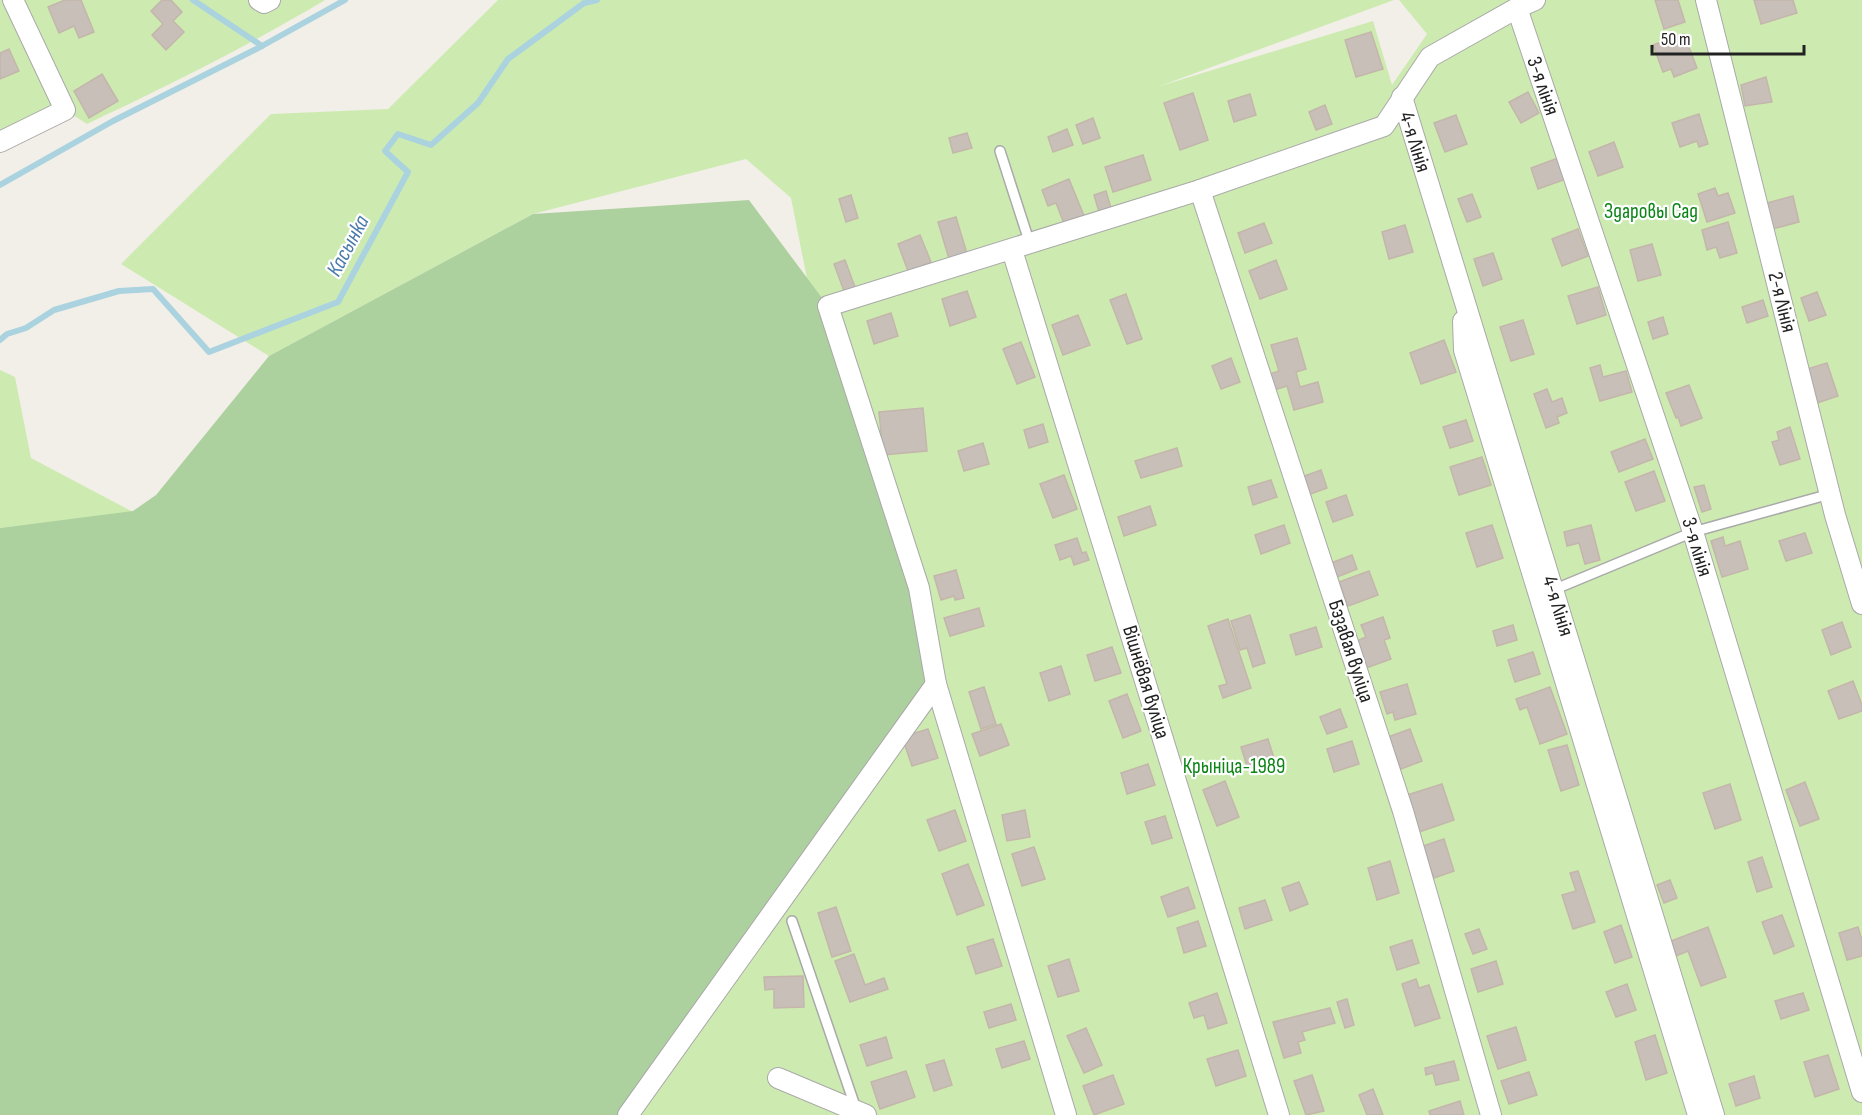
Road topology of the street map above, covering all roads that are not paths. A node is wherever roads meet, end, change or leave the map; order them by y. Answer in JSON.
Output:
{"nodes":[{"id":1,"x":13,"y":0,"type":"edge"},
{"id":2,"x":259,"y":0,"type":"edge"},
{"id":3,"x":270,"y":0,"type":"edge"},
{"id":4,"x":1706,"y":0,"type":"edge"},
{"id":5,"x":1526,"y":4,"type":"edge"},
{"id":6,"x":1402,"y":97,"type":"junction"},
{"id":7,"x":0,"y":142,"type":"edge"},
{"id":8,"x":1000,"y":151,"type":"dead end"},
{"id":9,"x":1200,"y":190,"type":"junction"},
{"id":10,"x":1021,"y":247,"type":"junction"},
{"id":11,"x":1461,"y":289,"type":"junction"},
{"id":12,"x":1830,"y":494,"type":"junction"},
{"id":13,"x":1693,"y":532,"type":"junction"},
{"id":14,"x":1553,"y":590,"type":"junction"},
{"id":15,"x":1862,"y":604,"type":"edge"},
{"id":16,"x":936,"y":684,"type":"junction"},
{"id":17,"x":792,"y":921,"type":"dead end"},
{"id":18,"x":778,"y":1078,"type":"dead end"},
{"id":19,"x":1862,"y":1092,"type":"edge"},
{"id":20,"x":861,"y":1113,"type":"edge"},
{"id":21,"x":628,"y":1115,"type":"edge"},
{"id":22,"x":1066,"y":1115,"type":"edge"},
{"id":23,"x":1279,"y":1115,"type":"edge"},
{"id":24,"x":1491,"y":1115,"type":"edge"},
{"id":25,"x":1698,"y":1115,"type":"edge"},
{"id":26,"x":1714,"y":1115,"type":"edge"}],
"edges":[{"from":1,"to":7,"type":"street"},
{"from":2,"to":3,"type":"street"},
{"from":4,"to":12,"type":"street","name":"2-я Лінія"},
{"from":5,"to":6,"type":"street"},
{"from":5,"to":13,"type":"street","name":"3-я лінія"},
{"from":6,"to":9,"type":"street"},
{"from":6,"to":11,"type":"street","name":"4-я Лінія"},
{"from":8,"to":10,"type":"lane"},
{"from":9,"to":10,"type":"street"},
{"from":9,"to":24,"type":"street","name":"Бэзавая вуліца"},
{"from":10,"to":16,"type":"street"},
{"from":10,"to":23,"type":"street","name":"Вішнёвая вуліца"},
{"from":11,"to":14,"type":"street","name":"4-я Лінія"},
{"from":11,"to":25,"type":"street"},
{"from":12,"to":13,"type":"lane"},
{"from":12,"to":15,"type":"street","name":"2-я Лінія"},
{"from":13,"to":14,"type":"lane"},
{"from":13,"to":19,"type":"street","name":"3-я лінія"},
{"from":14,"to":26,"type":"street","name":"4-я Лінія"},
{"from":16,"to":21,"type":"street"},
{"from":16,"to":22,"type":"street"},
{"from":17,"to":20,"type":"lane"},
{"from":18,"to":20,"type":"street"}]}
